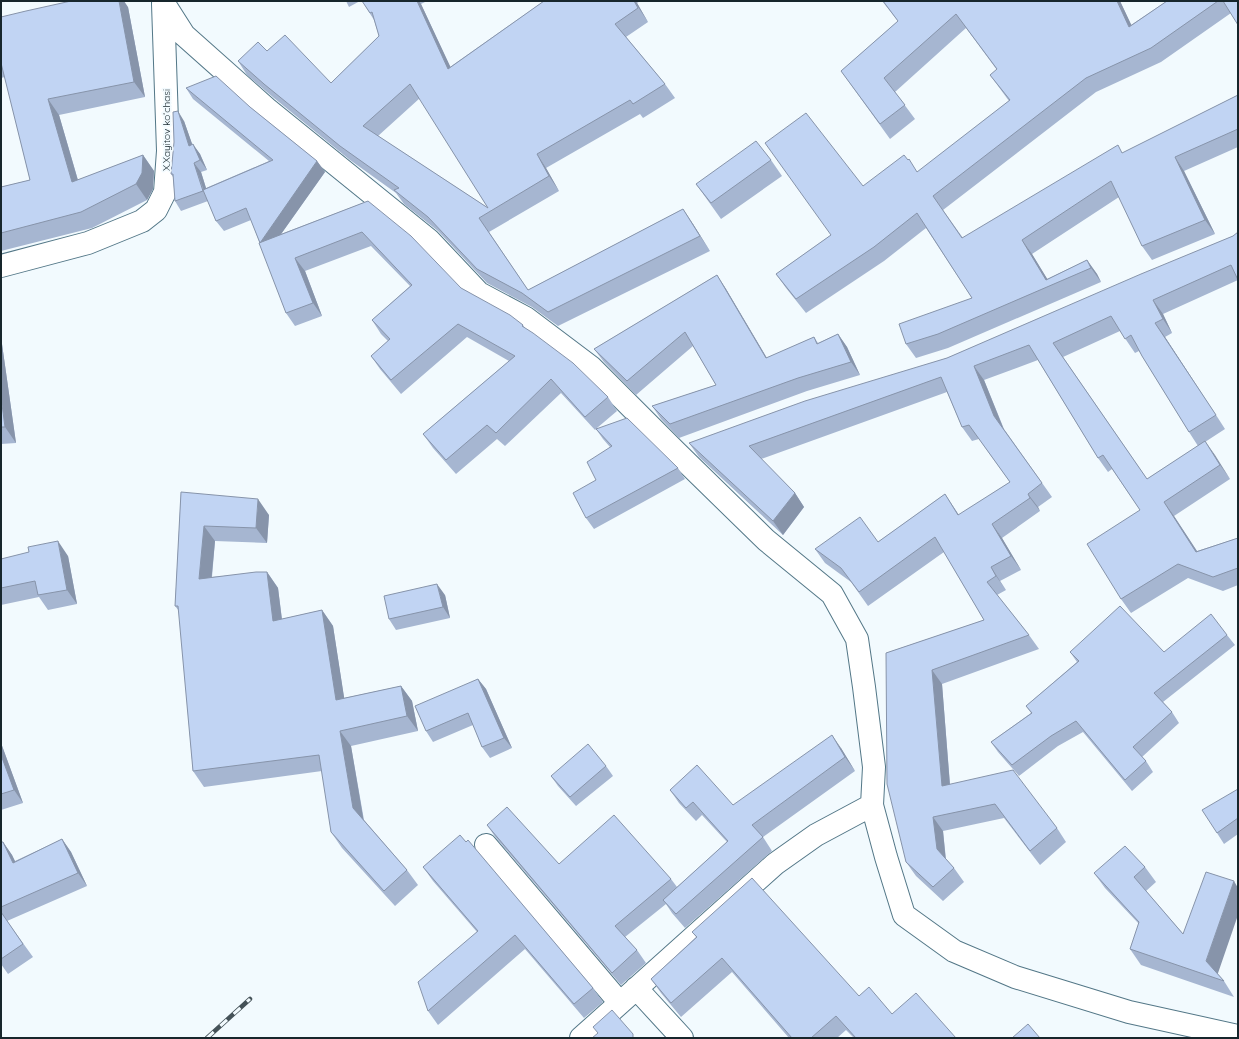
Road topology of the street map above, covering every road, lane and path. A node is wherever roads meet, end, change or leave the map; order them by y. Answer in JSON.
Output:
{"nodes":[{"id":1,"x":163,"y":1,"type":"edge"},
{"id":2,"x":1,"y":266,"type":"edge"},
{"id":3,"x":698,"y":444,"type":"edge"},
{"id":4,"x":676,"y":452,"type":"junction"},
{"id":5,"x":872,"y":805,"type":"junction"},
{"id":6,"x":486,"y":845,"type":"dead end"},
{"id":7,"x":636,"y":988,"type":"junction"},
{"id":8,"x":620,"y":1003,"type":"junction"},
{"id":9,"x":1238,"y":1036,"type":"edge"},
{"id":10,"x":581,"y":1038,"type":"edge"},
{"id":11,"x":682,"y":1038,"type":"edge"}],
"edges":[{"from":1,"to":2,"type":"street","name":"X.Xayitov koʻchasi"},
{"from":1,"to":4,"type":"street"},
{"from":3,"to":4,"type":"street"},
{"from":4,"to":5,"type":"street"},
{"from":5,"to":7,"type":"street"},
{"from":5,"to":9,"type":"street"},
{"from":6,"to":8,"type":"street"},
{"from":7,"to":8,"type":"street"},
{"from":7,"to":11,"type":"street"},
{"from":8,"to":10,"type":"street"}]}
